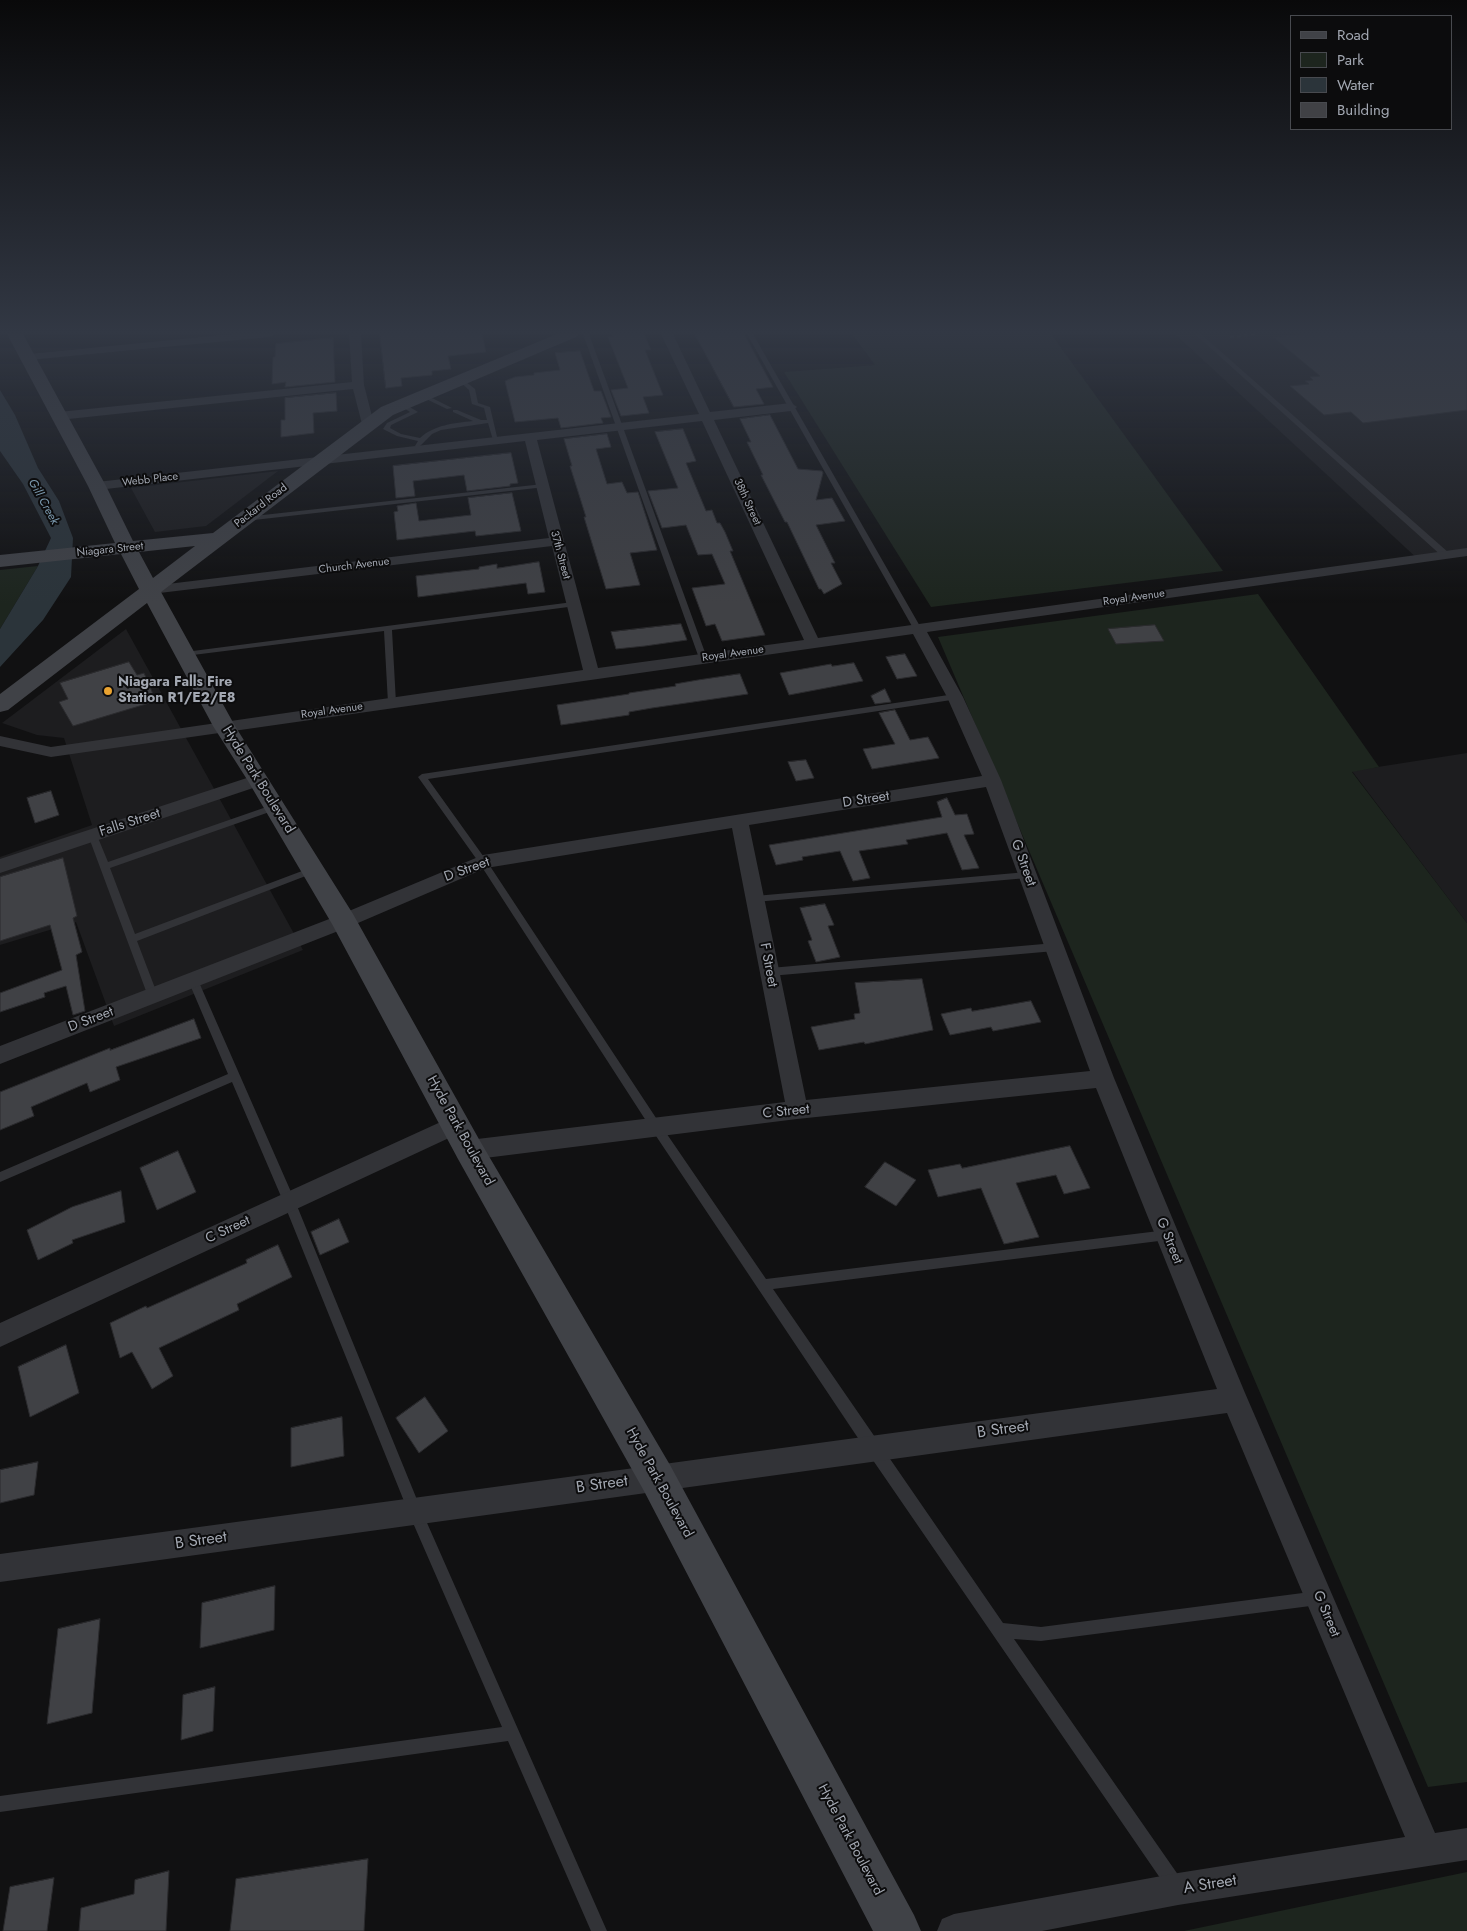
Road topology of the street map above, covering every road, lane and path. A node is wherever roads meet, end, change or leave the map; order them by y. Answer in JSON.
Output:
{"nodes":[{"id":1,"x":63,"y":424,"type":"edge"},
{"id":2,"x":368,"y":424,"type":"edge"},
{"id":3,"x":389,"y":424,"type":"edge"},
{"id":4,"x":473,"y":424,"type":"edge"},
{"id":5,"x":492,"y":424,"type":"edge"},
{"id":6,"x":635,"y":424,"type":"edge"},
{"id":7,"x":710,"y":424,"type":"edge"},
{"id":8,"x":801,"y":424,"type":"edge"},
{"id":9,"x":1299,"y":424,"type":"edge"},
{"id":10,"x":618,"y":426,"type":"junction"},
{"id":11,"x":530,"y":436,"type":"junction"},
{"id":12,"x":496,"y":440,"type":"junction"},
{"id":13,"x":418,"y":444,"type":"junction"},
{"id":14,"x":322,"y":460,"type":"junction"},
{"id":15,"x":97,"y":486,"type":"junction"},
{"id":16,"x":542,"y":486,"type":"junction"},
{"id":17,"x":244,"y":520,"type":"junction"},
{"id":18,"x":220,"y":538,"type":"junction"},
{"id":19,"x":556,"y":541,"type":"junction"},
{"id":20,"x":127,"y":548,"type":"junction"},
{"id":21,"x":1467,"y":552,"type":"edge"},
{"id":22,"x":1446,"y":555,"type":"junction"},
{"id":23,"x":0,"y":561,"type":"edge"},
{"id":24,"x":151,"y":590,"type":"junction"},
{"id":25,"x":573,"y":604,"type":"junction"},
{"id":26,"x":917,"y":628,"type":"junction"},
{"id":27,"x":388,"y":629,"type":"junction"},
{"id":28,"x":813,"y":643,"type":"junction"},
{"id":29,"x":186,"y":654,"type":"junction"},
{"id":30,"x":703,"y":658,"type":"junction"},
{"id":31,"x":592,"y":674,"type":"junction"},
{"id":32,"x":955,"y":697,"type":"junction"},
{"id":33,"x":392,"y":702,"type":"junction"},
{"id":34,"x":0,"y":705,"type":"edge"},
{"id":35,"x":224,"y":726,"type":"junction"},
{"id":36,"x":0,"y":741,"type":"edge"},
{"id":37,"x":259,"y":780,"type":"junction"},
{"id":38,"x":992,"y":780,"type":"junction"},
{"id":39,"x":276,"y":807,"type":"junction"},
{"id":40,"x":739,"y":820,"type":"junction"},
{"id":41,"x":93,"y":835,"type":"junction"},
{"id":42,"x":483,"y":862,"type":"junction"},
{"id":43,"x":0,"y":866,"type":"edge"},
{"id":44,"x":105,"y":866,"type":"junction"},
{"id":45,"x":314,"y":870,"type":"junction"},
{"id":46,"x":1028,"y":875,"type":"junction"},
{"id":47,"x":755,"y":899,"type":"junction"},
{"id":48,"x":344,"y":921,"type":"junction"},
{"id":49,"x":132,"y":939,"type":"junction"},
{"id":50,"x":1054,"y":947,"type":"junction"},
{"id":51,"x":770,"y":972,"type":"junction"},
{"id":52,"x":193,"y":980,"type":"junction"},
{"id":53,"x":153,"y":996,"type":"junction"},
{"id":54,"x":0,"y":1055,"type":"edge"},
{"id":55,"x":235,"y":1076,"type":"junction"},
{"id":56,"x":1103,"y":1078,"type":"junction"},
{"id":57,"x":797,"y":1110,"type":"junction"},
{"id":58,"x":656,"y":1127,"type":"junction"},
{"id":59,"x":462,"y":1137,"type":"junction"},
{"id":60,"x":0,"y":1177,"type":"edge"},
{"id":61,"x":289,"y":1201,"type":"junction"},
{"id":62,"x":1167,"y":1236,"type":"junction"},
{"id":63,"x":763,"y":1285,"type":"junction"},
{"id":64,"x":0,"y":1335,"type":"edge"},
{"id":65,"x":1234,"y":1398,"type":"junction"},
{"id":66,"x":873,"y":1448,"type":"junction"},
{"id":67,"x":657,"y":1478,"type":"junction"},
{"id":68,"x":415,"y":1511,"type":"junction"},
{"id":69,"x":0,"y":1568,"type":"edge"},
{"id":70,"x":1319,"y":1598,"type":"junction"},
{"id":71,"x":999,"y":1630,"type":"junction"},
{"id":72,"x":513,"y":1733,"type":"junction"},
{"id":73,"x":0,"y":1804,"type":"edge"},
{"id":74,"x":1467,"y":1844,"type":"edge"},
{"id":75,"x":1427,"y":1851,"type":"junction"},
{"id":76,"x":1178,"y":1890,"type":"junction"},
{"id":77,"x":599,"y":1931,"type":"edge"},
{"id":78,"x":898,"y":1931,"type":"edge"},
{"id":79,"x":954,"y":1931,"type":"edge"}],
"edges":[{"from":1,"to":15,"type":"main road","name":"Hyde Park Boulevard"},
{"from":2,"to":14,"type":"main road","name":"Packard Road"},
{"from":3,"to":13,"type":"lane"},
{"from":4,"to":13,"type":"lane"},
{"from":5,"to":12,"type":"lane"},
{"from":6,"to":10,"type":"street","name":"Webb Place"},
{"from":7,"to":28,"type":"street","name":"38th Street"},
{"from":8,"to":26,"type":"lane"},
{"from":9,"to":22,"type":"lane"},
{"from":10,"to":11,"type":"street","name":"Webb Place"},
{"from":10,"to":30,"type":"lane"},
{"from":11,"to":12,"type":"street","name":"Webb Place"},
{"from":11,"to":16,"type":"street","name":"37th Street"},
{"from":12,"to":13,"type":"street","name":"Webb Place"},
{"from":13,"to":14,"type":"street","name":"Webb Place"},
{"from":14,"to":15,"type":"street","name":"Webb Place"},
{"from":14,"to":17,"type":"main road","name":"Packard Road"},
{"from":15,"to":20,"type":"main road","name":"Hyde Park Boulevard"},
{"from":16,"to":17,"type":"lane"},
{"from":16,"to":19,"type":"street","name":"37th Street"},
{"from":17,"to":18,"type":"main road","name":"Packard Road"},
{"from":18,"to":20,"type":"main road","name":"Niagara Street"},
{"from":18,"to":24,"type":"main road","name":"Packard Road"},
{"from":19,"to":24,"type":"street","name":"Church Avenue"},
{"from":19,"to":25,"type":"street","name":"37th Street"},
{"from":20,"to":23,"type":"main road","name":"Niagara Street"},
{"from":20,"to":24,"type":"main road","name":"Hyde Park Boulevard"},
{"from":21,"to":22,"type":"street","name":"Royal Avenue"},
{"from":22,"to":26,"type":"street","name":"Royal Avenue"},
{"from":24,"to":29,"type":"main road","name":"Hyde Park Boulevard"},
{"from":24,"to":34,"type":"main road","name":"Packard Road"},
{"from":25,"to":27,"type":"lane"},
{"from":25,"to":31,"type":"street","name":"37th Street"},
{"from":26,"to":28,"type":"street","name":"Royal Avenue"},
{"from":26,"to":32,"type":"street","name":"G Street"},
{"from":27,"to":29,"type":"lane"},
{"from":27,"to":33,"type":"lane"},
{"from":28,"to":30,"type":"street","name":"Royal Avenue"},
{"from":29,"to":35,"type":"main road","name":"Hyde Park Boulevard"},
{"from":30,"to":31,"type":"street","name":"Royal Avenue"},
{"from":31,"to":33,"type":"street","name":"Royal Avenue"},
{"from":32,"to":38,"type":"street","name":"G Street"},
{"from":32,"to":42,"type":"lane"},
{"from":33,"to":35,"type":"street","name":"Royal Avenue"},
{"from":35,"to":36,"type":"street","name":"Royal Avenue"},
{"from":35,"to":37,"type":"main road","name":"Hyde Park Boulevard"},
{"from":37,"to":39,"type":"main road","name":"Hyde Park Boulevard"},
{"from":37,"to":41,"type":"street","name":"Falls Street"},
{"from":38,"to":40,"type":"street","name":"D Street"},
{"from":38,"to":46,"type":"street","name":"G Street"},
{"from":39,"to":44,"type":"lane"},
{"from":39,"to":45,"type":"main road","name":"Hyde Park Boulevard"},
{"from":40,"to":42,"type":"street","name":"D Street"},
{"from":40,"to":47,"type":"street","name":"F Street"},
{"from":41,"to":43,"type":"street","name":"Falls Street"},
{"from":41,"to":44,"type":"lane"},
{"from":42,"to":48,"type":"street","name":"D Street"},
{"from":42,"to":58,"type":"lane"},
{"from":44,"to":49,"type":"lane"},
{"from":45,"to":48,"type":"main road","name":"Hyde Park Boulevard"},
{"from":45,"to":49,"type":"lane"},
{"from":46,"to":47,"type":"lane"},
{"from":46,"to":50,"type":"street","name":"G Street"},
{"from":47,"to":51,"type":"street","name":"F Street"},
{"from":48,"to":52,"type":"street","name":"D Street"},
{"from":48,"to":59,"type":"main road","name":"Hyde Park Boulevard"},
{"from":49,"to":53,"type":"lane"},
{"from":50,"to":51,"type":"lane"},
{"from":50,"to":56,"type":"street","name":"G Street"},
{"from":51,"to":57,"type":"street","name":"F Street"},
{"from":52,"to":53,"type":"street","name":"D Street"},
{"from":52,"to":55,"type":"lane"},
{"from":53,"to":54,"type":"street","name":"D Street"},
{"from":55,"to":60,"type":"lane"},
{"from":55,"to":61,"type":"lane"},
{"from":56,"to":57,"type":"street","name":"C Street"},
{"from":56,"to":62,"type":"street","name":"G Street"},
{"from":57,"to":58,"type":"street","name":"C Street"},
{"from":58,"to":59,"type":"street","name":"C Street"},
{"from":58,"to":63,"type":"lane"},
{"from":59,"to":61,"type":"street","name":"C Street"},
{"from":59,"to":67,"type":"main road","name":"Hyde Park Boulevard"},
{"from":61,"to":64,"type":"street","name":"C Street"},
{"from":61,"to":68,"type":"lane"},
{"from":62,"to":63,"type":"lane"},
{"from":62,"to":65,"type":"street","name":"G Street"},
{"from":63,"to":66,"type":"lane"},
{"from":65,"to":66,"type":"street","name":"B Street"},
{"from":65,"to":70,"type":"street","name":"G Street"},
{"from":66,"to":67,"type":"street","name":"B Street"},
{"from":66,"to":71,"type":"lane"},
{"from":67,"to":68,"type":"street","name":"B Street"},
{"from":67,"to":78,"type":"main road","name":"Hyde Park Boulevard"},
{"from":68,"to":69,"type":"street","name":"B Street"},
{"from":68,"to":72,"type":"lane"},
{"from":70,"to":71,"type":"lane"},
{"from":70,"to":75,"type":"street","name":"G Street"},
{"from":71,"to":76,"type":"lane"},
{"from":72,"to":73,"type":"lane"},
{"from":72,"to":77,"type":"lane"},
{"from":74,"to":75,"type":"street","name":"A Street"},
{"from":75,"to":76,"type":"street","name":"A Street"},
{"from":76,"to":79,"type":"street","name":"A Street"}]}
